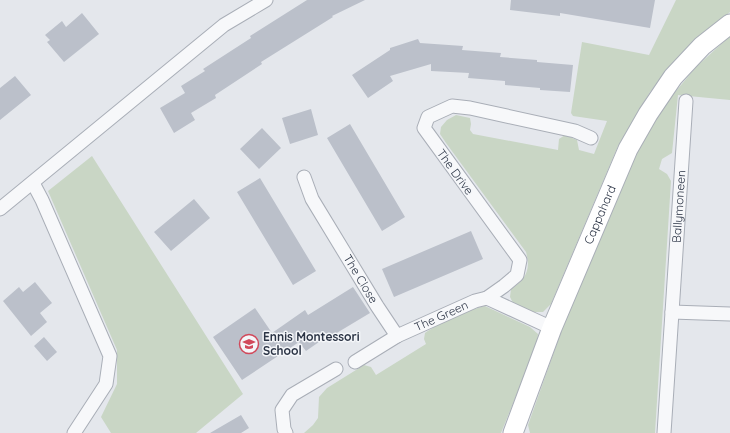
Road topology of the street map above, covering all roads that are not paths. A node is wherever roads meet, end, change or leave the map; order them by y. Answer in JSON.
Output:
{"nodes":[{"id":1,"x":266,"y":0,"type":"edge"},
{"id":2,"x":730,"y":24,"type":"edge"},
{"id":3,"x":686,"y":101,"type":"dead end"},
{"id":4,"x":591,"y":138,"type":"dead end"},
{"id":5,"x":304,"y":177,"type":"dead end"},
{"id":6,"x":33,"y":183,"type":"junction"},
{"id":7,"x":0,"y":209,"type":"edge"},
{"id":8,"x":487,"y":298,"type":"junction"},
{"id":9,"x":672,"y":312,"type":"junction"},
{"id":10,"x":730,"y":314,"type":"edge"},
{"id":11,"x":552,"y":328,"type":"junction"},
{"id":12,"x":397,"y":336,"type":"junction"},
{"id":13,"x":356,"y":362,"type":"dead end"},
{"id":14,"x":336,"y":369,"type":"dead end"},
{"id":15,"x":74,"y":433,"type":"edge"},
{"id":16,"x":286,"y":433,"type":"edge"},
{"id":17,"x":514,"y":433,"type":"edge"},
{"id":18,"x":664,"y":433,"type":"edge"}],
"edges":[{"from":1,"to":6,"type":"street"},
{"from":2,"to":11,"type":"main road","name":"Cappahard"},
{"from":3,"to":9,"type":"street","name":"Ballymoneen"},
{"from":4,"to":8,"type":"street","name":"The Drive"},
{"from":5,"to":12,"type":"street","name":"The Close"},
{"from":6,"to":7,"type":"street"},
{"from":6,"to":15,"type":"street"},
{"from":8,"to":11,"type":"street"},
{"from":8,"to":12,"type":"street","name":"The Green"},
{"from":9,"to":10,"type":"street"},
{"from":9,"to":18,"type":"street","name":"Ballymoneen"},
{"from":11,"to":17,"type":"main road","name":"Cappahard"},
{"from":12,"to":13,"type":"street"},
{"from":14,"to":16,"type":"street"}]}
